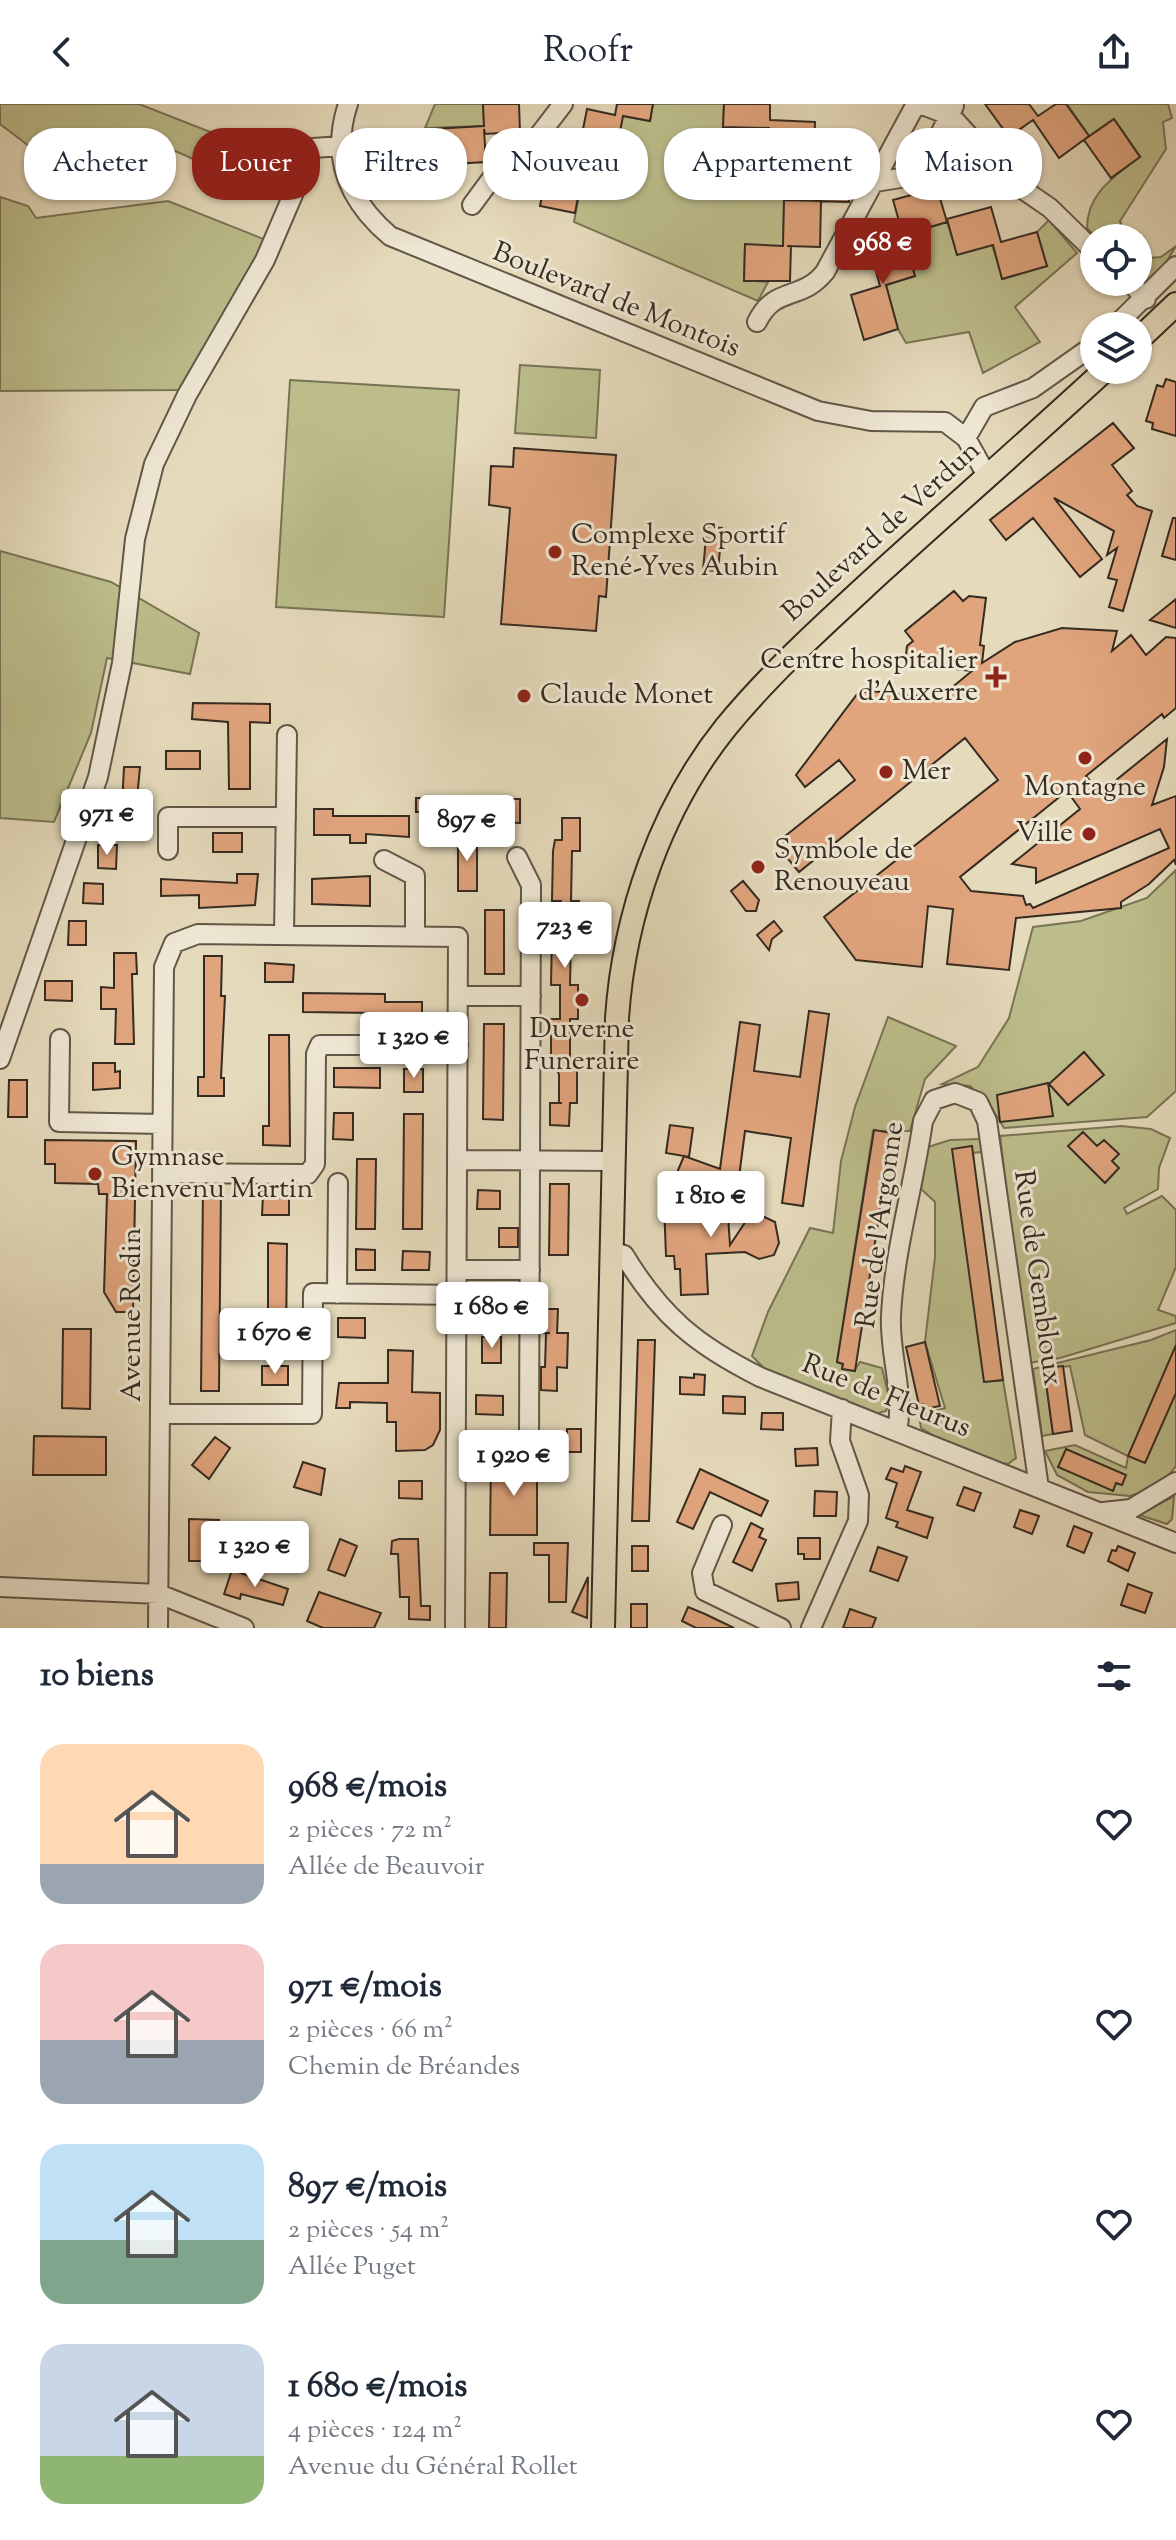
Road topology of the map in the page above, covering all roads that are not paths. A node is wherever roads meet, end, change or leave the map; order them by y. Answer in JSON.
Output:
{"nodes":[{"id":1,"x":348,"y":104,"type":"edge"},
{"id":2,"x":563,"y":104,"type":"edge"},
{"id":3,"x":918,"y":104,"type":"edge"},
{"id":4,"x":953,"y":110,"type":"edge"},
{"id":5,"x":344,"y":128,"type":"edge"},
{"id":6,"x":336,"y":146,"type":"edge"},
{"id":7,"x":880,"y":173,"type":"edge"},
{"id":8,"x":880,"y":181,"type":"edge"},
{"id":9,"x":358,"y":200,"type":"edge"},
{"id":10,"x":865,"y":200,"type":"edge"},
{"id":11,"x":472,"y":205,"type":"dead end"},
{"id":12,"x":1080,"y":237,"type":"edge"},
{"id":13,"x":1176,"y":266,"type":"edge"},
{"id":14,"x":1143,"y":296,"type":"edge"},
{"id":15,"x":1146,"y":299,"type":"junction"},
{"id":16,"x":1176,"y":304,"type":"edge"},
{"id":17,"x":1131,"y":312,"type":"edge"},
{"id":18,"x":757,"y":322,"type":"dead end"},
{"id":19,"x":1152,"y":327,"type":"edge"},
{"id":20,"x":1080,"y":355,"type":"edge"},
{"id":21,"x":1089,"y":384,"type":"edge"},
{"id":22,"x":966,"y":438,"type":"junction"},
{"id":23,"x":987,"y":476,"type":"junction"},
{"id":24,"x":287,"y":735,"type":"dead end"},
{"id":25,"x":286,"y":817,"type":"junction"},
{"id":26,"x":168,"y":850,"type":"dead end"},
{"id":27,"x":517,"y":857,"type":"dead end"},
{"id":28,"x":384,"y":860,"type":"dead end"},
{"id":29,"x":284,"y":934,"type":"junction"},
{"id":30,"x":415,"y":936,"type":"junction"},
{"id":31,"x":458,"y":996,"type":"junction"},
{"id":32,"x":531,"y":996,"type":"junction"},
{"id":33,"x":60,"y":1039,"type":"dead end"},
{"id":34,"x":458,"y":1045,"type":"junction"},
{"id":35,"x":0,"y":1059,"type":"edge"},
{"id":36,"x":955,"y":1093,"type":"joint"},
{"id":37,"x":162,"y":1124,"type":"junction"},
{"id":38,"x":459,"y":1160,"type":"junction"},
{"id":39,"x":530,"y":1161,"type":"junction"},
{"id":40,"x":613,"y":1161,"type":"junction"},
{"id":41,"x":162,"y":1173,"type":"junction"},
{"id":42,"x":338,"y":1183,"type":"dead end"},
{"id":43,"x":612,"y":1252,"type":"junction"},
{"id":44,"x":458,"y":1270,"type":"junction"},
{"id":45,"x":530,"y":1270,"type":"junction"},
{"id":46,"x":337,"y":1294,"type":"junction"},
{"id":47,"x":458,"y":1295,"type":"junction"},
{"id":48,"x":842,"y":1409,"type":"junction"},
{"id":49,"x":161,"y":1414,"type":"junction"},
{"id":50,"x":897,"y":1431,"type":"junction"},
{"id":51,"x":457,"y":1441,"type":"junction"},
{"id":52,"x":1176,"y":1482,"type":"edge"},
{"id":53,"x":1039,"y":1488,"type":"junction"},
{"id":54,"x":1100,"y":1512,"type":"junction"},
{"id":55,"x":722,"y":1525,"type":"dead end"},
{"id":56,"x":1176,"y":1543,"type":"edge"},
{"id":57,"x":0,"y":1587,"type":"edge"},
{"id":58,"x":159,"y":1594,"type":"junction"},
{"id":59,"x":158,"y":1628,"type":"edge"},
{"id":60,"x":244,"y":1628,"type":"edge"},
{"id":61,"x":455,"y":1628,"type":"edge"},
{"id":62,"x":603,"y":1628,"type":"edge"},
{"id":63,"x":781,"y":1628,"type":"edge"},
{"id":64,"x":811,"y":1628,"type":"edge"}],
"edges":[{"from":1,"to":5,"type":"street","name":"Boulevard de Montois"},
{"from":2,"to":11,"type":"street"},
{"from":3,"to":4,"type":"street"},
{"from":3,"to":7,"type":"street"},
{"from":4,"to":8,"type":"street"},
{"from":4,"to":12,"type":"street"},
{"from":6,"to":35,"type":"street"},
{"from":9,"to":22,"type":"street","name":"Boulevard de Montois"},
{"from":10,"to":18,"type":"street"},
{"from":13,"to":15,"type":"street"},
{"from":14,"to":15,"type":"street"},
{"from":15,"to":17,"type":"street"},
{"from":16,"to":19,"type":"main road"},
{"from":20,"to":22,"type":"street"},
{"from":21,"to":23,"type":"main road","name":"Boulevard de Verdun"},
{"from":22,"to":23,"type":"street"},
{"from":23,"to":40,"type":"main road","name":"Boulevard de Verdun"},
{"from":24,"to":25,"type":"street"},
{"from":25,"to":26,"type":"street"},
{"from":25,"to":29,"type":"street"},
{"from":27,"to":32,"type":"street"},
{"from":28,"to":30,"type":"street"},
{"from":29,"to":30,"type":"street"},
{"from":29,"to":37,"type":"street","name":"Avenue Rodin"},
{"from":30,"to":31,"type":"street"},
{"from":31,"to":32,"type":"street"},
{"from":31,"to":34,"type":"street"},
{"from":32,"to":39,"type":"street"},
{"from":33,"to":37,"type":"street"},
{"from":34,"to":38,"type":"street"},
{"from":34,"to":41,"type":"street"},
{"from":36,"to":50,"type":"street","name":"Rue de l'Argonne"},
{"from":36,"to":53,"type":"street","name":"Rue de Gembloux"},
{"from":37,"to":41,"type":"street","name":"Avenue Rodin"},
{"from":38,"to":39,"type":"street"},
{"from":38,"to":44,"type":"street"},
{"from":39,"to":40,"type":"street"},
{"from":39,"to":45,"type":"street"},
{"from":40,"to":43,"type":"main road","name":"Boulevard de Verdun"},
{"from":41,"to":49,"type":"street","name":"Avenue Rodin"},
{"from":42,"to":46,"type":"street"},
{"from":43,"to":48,"type":"street","name":"Rue de Fleurus"},
{"from":43,"to":62,"type":"main road","name":"Boulevard de Verdun"},
{"from":44,"to":45,"type":"street"},
{"from":44,"to":47,"type":"street"},
{"from":45,"to":51,"type":"street"},
{"from":46,"to":47,"type":"street"},
{"from":46,"to":49,"type":"street"},
{"from":47,"to":51,"type":"street"},
{"from":48,"to":50,"type":"street","name":"Rue de Fleurus"},
{"from":48,"to":64,"type":"street"},
{"from":49,"to":58,"type":"street","name":"Avenue Rodin"},
{"from":50,"to":53,"type":"street","name":"Rue de Fleurus"},
{"from":51,"to":61,"type":"street"},
{"from":52,"to":54,"type":"street"},
{"from":53,"to":54,"type":"street","name":"Rue de Fleurus"},
{"from":54,"to":56,"type":"street","name":"Rue de Fleurus"},
{"from":55,"to":63,"type":"street"},
{"from":57,"to":58,"type":"street"},
{"from":58,"to":59,"type":"street","name":"Avenue Rodin"},
{"from":58,"to":60,"type":"street"}]}
